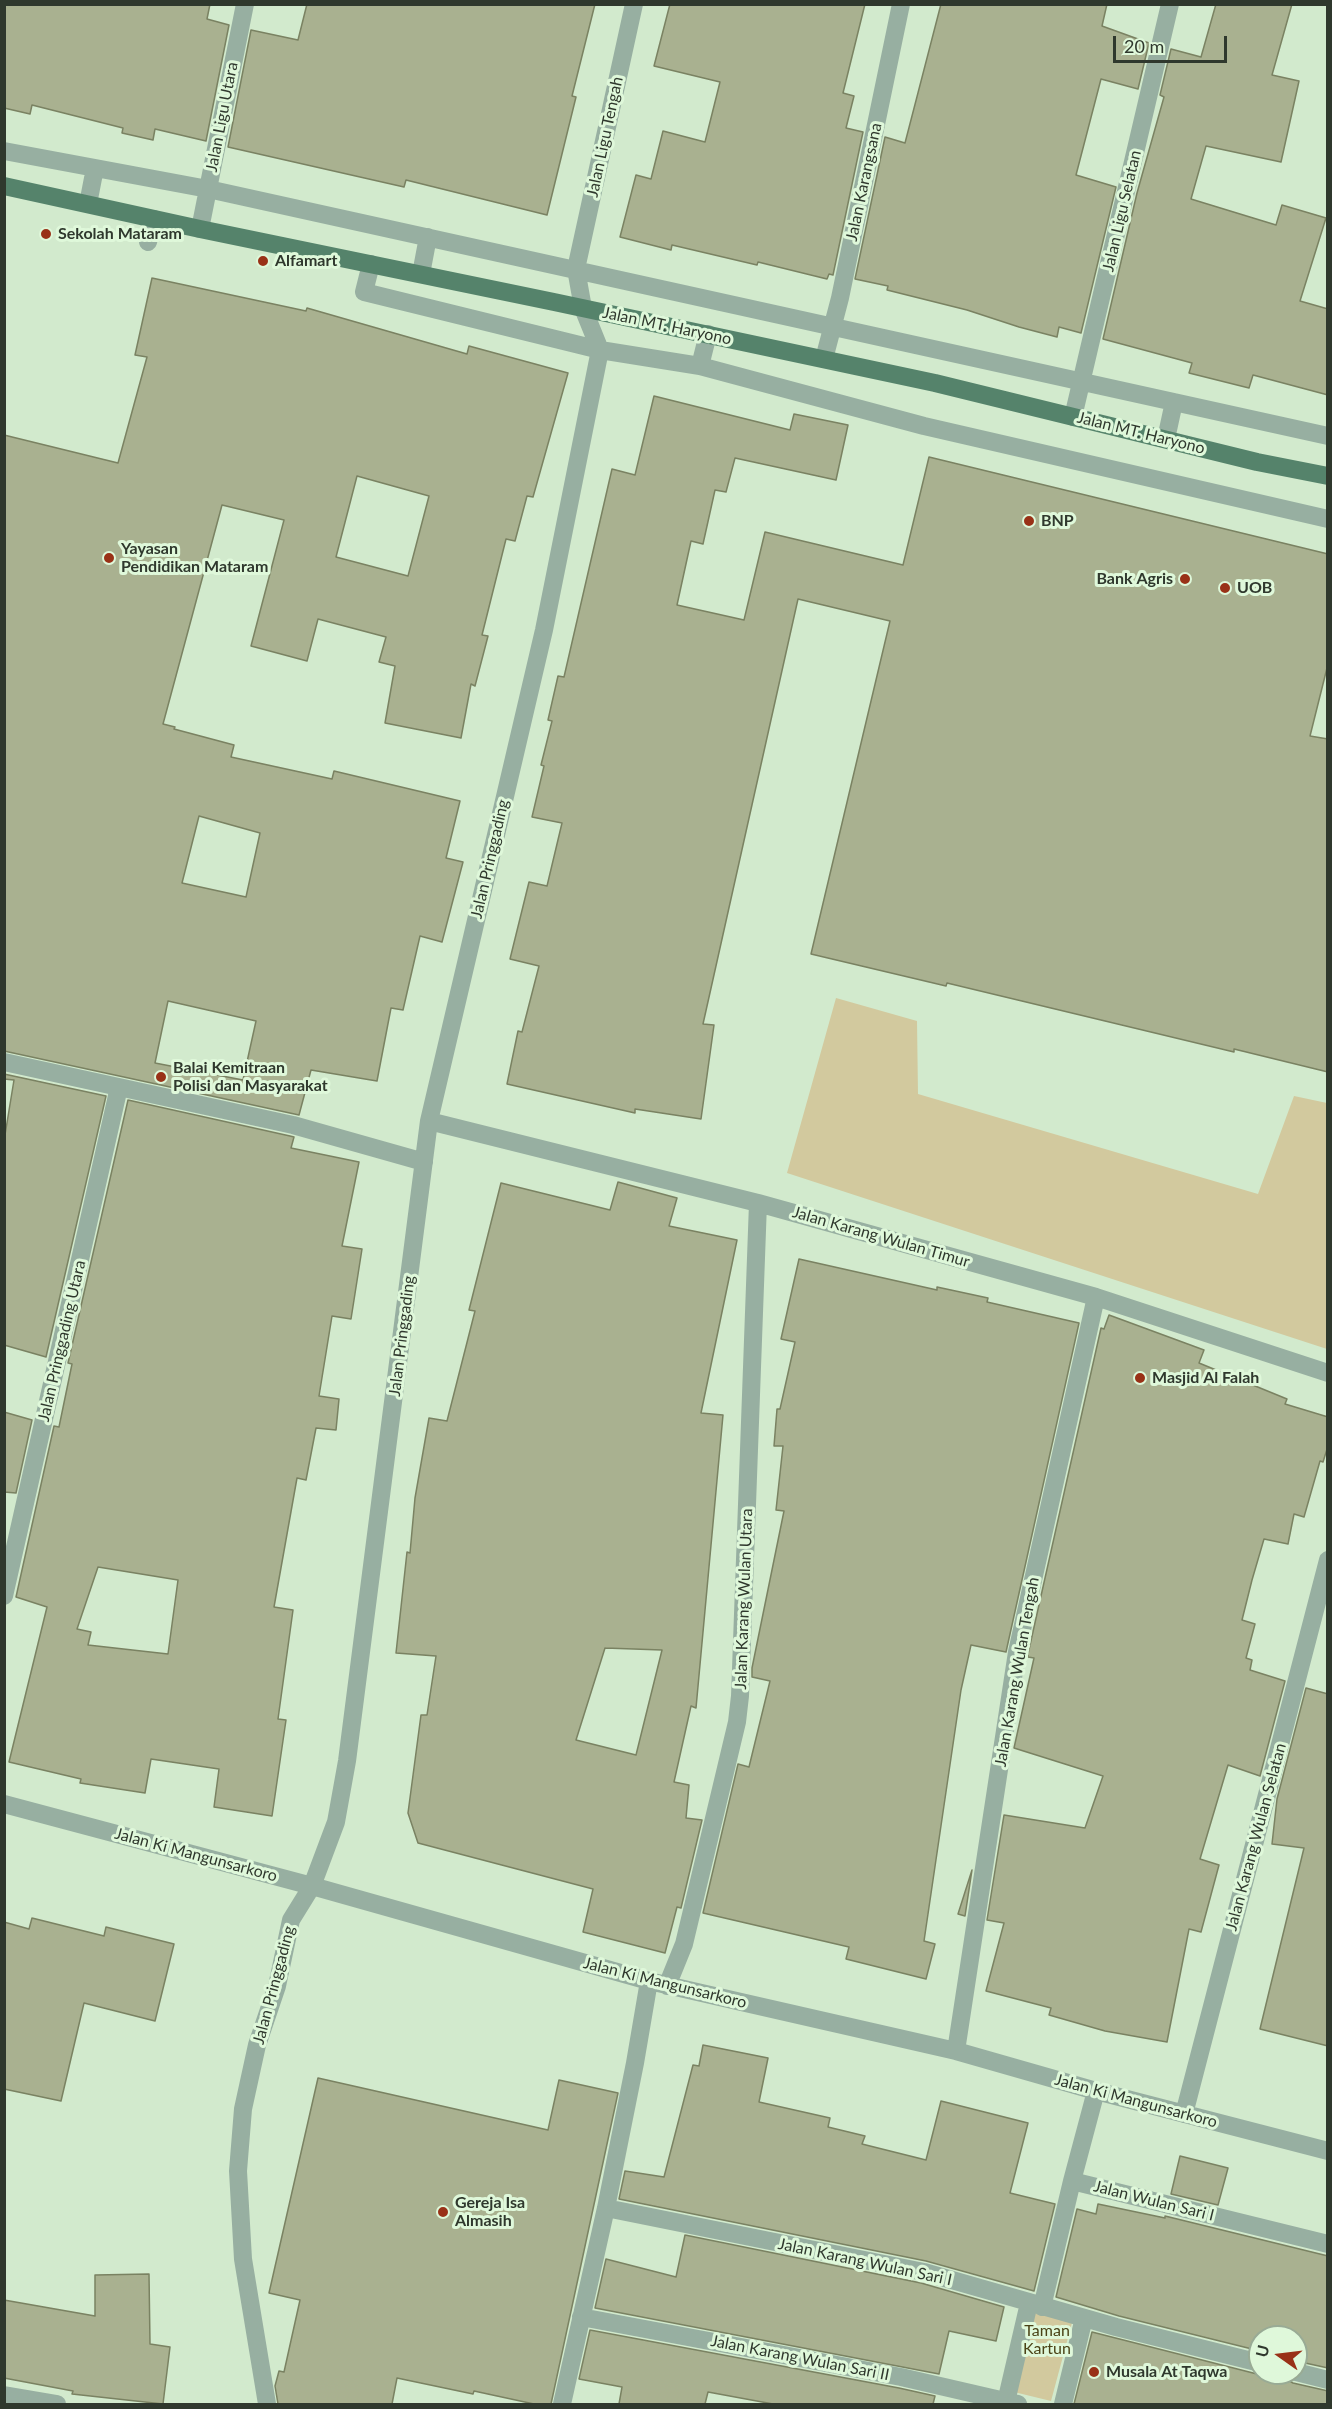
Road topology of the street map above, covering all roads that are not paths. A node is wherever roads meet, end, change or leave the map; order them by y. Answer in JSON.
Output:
{"nodes":[{"id":1,"x":244,"y":4,"type":"edge"},
{"id":2,"x":634,"y":4,"type":"edge"},
{"id":3,"x":901,"y":4,"type":"edge"},
{"id":4,"x":1170,"y":4,"type":"edge"},
{"id":5,"x":4,"y":152,"type":"edge"},
{"id":6,"x":95,"y":168,"type":"junction"},
{"id":7,"x":4,"y":186,"type":"edge"},
{"id":8,"x":208,"y":189,"type":"junction"},
{"id":9,"x":88,"y":204,"type":"junction"},
{"id":10,"x":154,"y":219,"type":"junction"},
{"id":11,"x":200,"y":229,"type":"junction"},
{"id":12,"x":428,"y":237,"type":"junction"},
{"id":13,"x":148,"y":242,"type":"dead end"},
{"id":14,"x":371,"y":264,"type":"junction"},
{"id":15,"x":576,"y":269,"type":"junction"},
{"id":16,"x":421,"y":274,"type":"junction"},
{"id":17,"x":583,"y":308,"type":"junction"},
{"id":18,"x":833,"y":326,"type":"junction"},
{"id":19,"x":708,"y":334,"type":"junction"},
{"id":20,"x":600,"y":350,"type":"junction"},
{"id":21,"x":824,"y":359,"type":"junction"},
{"id":22,"x":700,"y":366,"type":"junction"},
{"id":23,"x":1081,"y":382,"type":"junction"},
{"id":24,"x":1174,"y":402,"type":"junction"},
{"id":25,"x":1073,"y":417,"type":"junction"},
{"id":26,"x":1328,"y":436,"type":"edge"},
{"id":27,"x":1166,"y":439,"type":"junction"},
{"id":28,"x":1328,"y":476,"type":"edge"},
{"id":29,"x":1328,"y":519,"type":"edge"},
{"id":30,"x":4,"y":1062,"type":"edge"},
{"id":31,"x":120,"y":1087,"type":"junction"},
{"id":32,"x":429,"y":1121,"type":"junction"},
{"id":33,"x":424,"y":1162,"type":"junction"},
{"id":34,"x":758,"y":1203,"type":"junction"},
{"id":35,"x":1096,"y":1297,"type":"junction"},
{"id":36,"x":1328,"y":1373,"type":"edge"},
{"id":37,"x":1328,"y":1560,"type":"edge"},
{"id":38,"x":4,"y":1596,"type":"edge"},
{"id":39,"x":4,"y":1804,"type":"edge"},
{"id":40,"x":312,"y":1886,"type":"junction"},
{"id":41,"x":658,"y":1984,"type":"junction"},
{"id":42,"x":956,"y":2051,"type":"junction"},
{"id":43,"x":1096,"y":2091,"type":"junction"},
{"id":44,"x":1184,"y":2114,"type":"junction"},
{"id":45,"x":1328,"y":2151,"type":"edge"},
{"id":46,"x":1072,"y":2181,"type":"junction"},
{"id":47,"x":606,"y":2208,"type":"junction"},
{"id":48,"x":1328,"y":2244,"type":"edge"},
{"id":49,"x":1036,"y":2305,"type":"junction"},
{"id":50,"x":581,"y":2317,"type":"junction"},
{"id":51,"x":1084,"y":2318,"type":"junction"},
{"id":52,"x":1248,"y":2360,"type":"edge"},
{"id":53,"x":1308,"y":2375,"type":"edge"},
{"id":54,"x":1328,"y":2380,"type":"edge"},
{"id":55,"x":4,"y":2395,"type":"edge"},
{"id":56,"x":1012,"y":2403,"type":"edge"},
{"id":57,"x":57,"y":2404,"type":"edge"},
{"id":58,"x":267,"y":2404,"type":"edge"},
{"id":59,"x":562,"y":2404,"type":"edge"},
{"id":60,"x":1063,"y":2404,"type":"edge"}],
"edges":[{"from":1,"to":8,"type":"street","name":"Jalan Ligu Utara"},
{"from":2,"to":15,"type":"street","name":"Jalan Ligu Tengah"},
{"from":3,"to":18,"type":"street","name":"Jalan Karangsana"},
{"from":4,"to":23,"type":"street","name":"Jalan Ligu Selatan"},
{"from":5,"to":6,"type":"street"},
{"from":6,"to":8,"type":"street"},
{"from":6,"to":9,"type":"street"},
{"from":7,"to":9,"type":"main road","name":"Jalan MT. Haryono"},
{"from":8,"to":11,"type":"street","name":"Jalan Ligu Utara"},
{"from":8,"to":12,"type":"street"},
{"from":9,"to":10,"type":"main road","name":"Jalan MT. Haryono"},
{"from":10,"to":11,"type":"main road","name":"Jalan MT. Haryono"},
{"from":10,"to":13,"type":"street"},
{"from":11,"to":14,"type":"main road","name":"Jalan MT. Haryono"},
{"from":12,"to":15,"type":"street"},
{"from":12,"to":16,"type":"street"},
{"from":14,"to":16,"type":"main road","name":"Jalan MT. Haryono"},
{"from":14,"to":20,"type":"street"},
{"from":15,"to":17,"type":"street"},
{"from":15,"to":18,"type":"street"},
{"from":16,"to":17,"type":"main road","name":"Jalan MT. Haryono"},
{"from":17,"to":19,"type":"main road","name":"Jalan MT. Haryono"},
{"from":17,"to":20,"type":"street"},
{"from":18,"to":21,"type":"street","name":"Jalan Karangsana"},
{"from":18,"to":23,"type":"street"},
{"from":19,"to":21,"type":"main road","name":"Jalan MT. Haryono"},
{"from":19,"to":22,"type":"street"},
{"from":20,"to":22,"type":"street"},
{"from":20,"to":32,"type":"street","name":"Jalan Pringgading"},
{"from":21,"to":25,"type":"main road","name":"Jalan MT. Haryono"},
{"from":22,"to":29,"type":"street"},
{"from":23,"to":24,"type":"street"},
{"from":23,"to":25,"type":"street","name":"Jalan Ligu Selatan"},
{"from":24,"to":26,"type":"street"},
{"from":24,"to":27,"type":"street"},
{"from":25,"to":27,"type":"main road","name":"Jalan MT. Haryono"},
{"from":27,"to":28,"type":"main road","name":"Jalan MT. Haryono"},
{"from":30,"to":31,"type":"street"},
{"from":31,"to":33,"type":"street"},
{"from":31,"to":38,"type":"street","name":"Jalan Pringgading Utara"},
{"from":32,"to":33,"type":"street","name":"Jalan Pringgading"},
{"from":32,"to":34,"type":"street","name":"Jalan Karang Wulan Timur"},
{"from":33,"to":40,"type":"street","name":"Jalan Pringgading"},
{"from":34,"to":35,"type":"street","name":"Jalan Karang Wulan Timur"},
{"from":34,"to":41,"type":"street","name":"Jalan Karang Wulan Utara"},
{"from":35,"to":36,"type":"street","name":"Jalan Karang Wulan Timur"},
{"from":35,"to":42,"type":"street","name":"Jalan Karang Wulan Tengah"},
{"from":37,"to":44,"type":"street","name":"Jalan Karang Wulan Selatan"},
{"from":39,"to":40,"type":"street","name":"Jalan Ki Mangunsarkoro"},
{"from":40,"to":41,"type":"street","name":"Jalan Ki Mangunsarkoro"},
{"from":40,"to":58,"type":"street","name":"Jalan Pringgading"},
{"from":41,"to":42,"type":"street","name":"Jalan Ki Mangunsarkoro"},
{"from":41,"to":47,"type":"street","name":"Jalan Karang Wulan Utara"},
{"from":42,"to":43,"type":"street","name":"Jalan Ki Mangunsarkoro"},
{"from":43,"to":44,"type":"street","name":"Jalan Ki Mangunsarkoro"},
{"from":43,"to":46,"type":"street","name":"Jalan Wulan Sari I"},
{"from":44,"to":45,"type":"street","name":"Jalan Ki Mangunsarkoro"},
{"from":46,"to":48,"type":"street","name":"Jalan Wulan Sari I"},
{"from":46,"to":49,"type":"street"},
{"from":47,"to":49,"type":"street","name":"Jalan Karang Wulan Sari I"},
{"from":47,"to":50,"type":"street"},
{"from":49,"to":51,"type":"street","name":"Jalan Karang Wulan Sari I"},
{"from":49,"to":56,"type":"street"},
{"from":50,"to":56,"type":"street","name":"Jalan Karang Wulan Sari II"},
{"from":50,"to":59,"type":"street"},
{"from":51,"to":52,"type":"street","name":"Jalan Karang Wulan Sari I"},
{"from":51,"to":60,"type":"street"},
{"from":53,"to":54,"type":"street"},
{"from":55,"to":57,"type":"street"}]}
